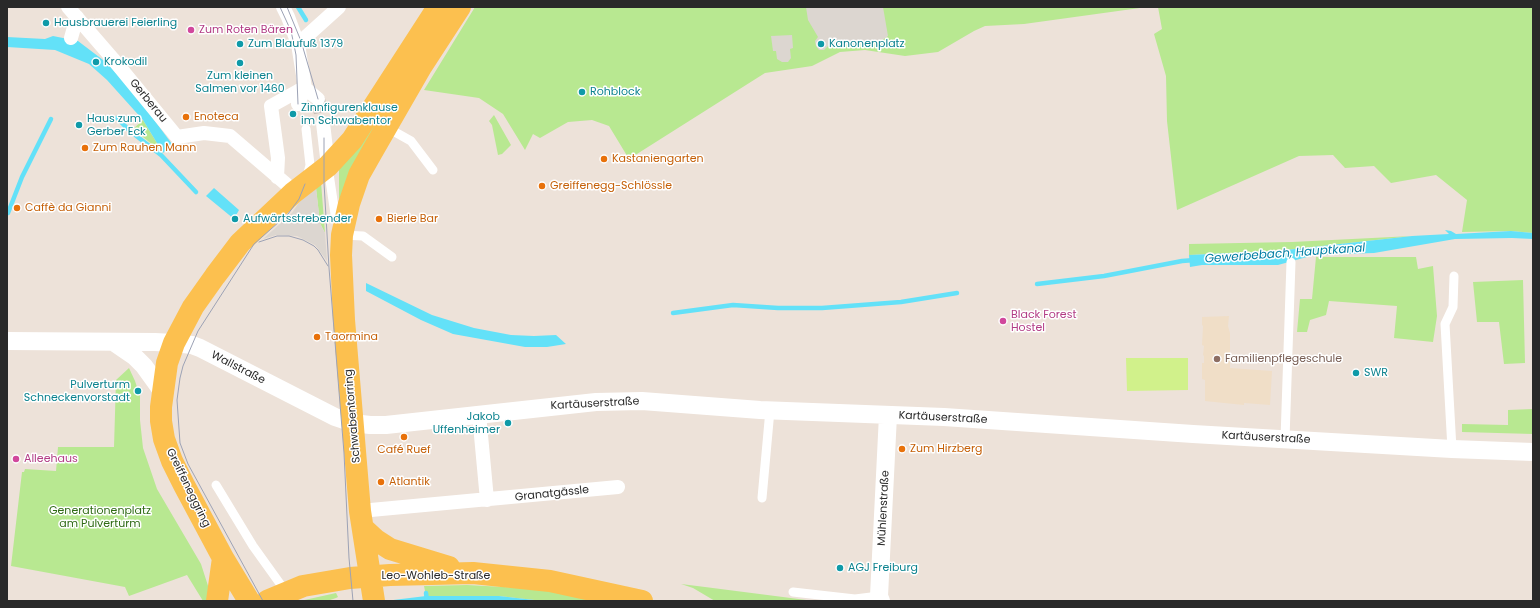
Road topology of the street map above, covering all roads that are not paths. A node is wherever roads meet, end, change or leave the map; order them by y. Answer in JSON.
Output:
{"nodes":[{"id":1,"x":283,"y":7,"type":"edge"},
{"id":2,"x":339,"y":7,"type":"edge"},
{"id":3,"x":438,"y":7,"type":"edge"},
{"id":4,"x":460,"y":7,"type":"edge"},
{"id":5,"x":73,"y":12,"type":"edge"},
{"id":6,"x":71,"y":38,"type":"dead end"},
{"id":7,"x":298,"y":44,"type":"junction"},
{"id":8,"x":305,"y":88,"type":"junction"},
{"id":9,"x":318,"y":99,"type":"tunnel mouth"},
{"id":10,"x":298,"y":104,"type":"dead end"},
{"id":11,"x":323,"y":123,"type":"tunnel mouth"},
{"id":12,"x":386,"y":126,"type":"junction"},
{"id":13,"x":306,"y":129,"type":"dead end"},
{"id":14,"x":338,"y":139,"type":"junction"},
{"id":15,"x":328,"y":166,"type":"junction"},
{"id":16,"x":433,"y":170,"type":"dead end"},
{"id":17,"x":277,"y":177,"type":"junction"},
{"id":18,"x":299,"y":189,"type":"junction"},
{"id":19,"x":341,"y":245,"type":"junction"},
{"id":20,"x":392,"y":258,"type":"dead end"},
{"id":21,"x":1291,"y":262,"type":"dead end"},
{"id":22,"x":1454,"y":276,"type":"dead end"},
{"id":23,"x":7,"y":341,"type":"edge"},
{"id":24,"x":115,"y":343,"type":"junction"},
{"id":25,"x":174,"y":343,"type":"junction"},
{"id":26,"x":162,"y":391,"type":"junction"},
{"id":27,"x":770,"y":410,"type":"junction"},
{"id":28,"x":479,"y":414,"type":"junction"},
{"id":29,"x":888,"y":415,"type":"junction"},
{"id":30,"x":353,"y":422,"type":"junction"},
{"id":31,"x":1285,"y":439,"type":"junction"},
{"id":32,"x":1452,"y":449,"type":"junction"},
{"id":33,"x":1533,"y":452,"type":"edge"},
{"id":34,"x":216,"y":485,"type":"dead end"},
{"id":35,"x":618,"y":487,"type":"dead end"},
{"id":36,"x":762,"y":498,"type":"dead end"},
{"id":37,"x":487,"y":500,"type":"junction"},
{"id":38,"x":362,"y":520,"type":"junction"},
{"id":39,"x":223,"y":558,"type":"junction"},
{"id":40,"x":473,"y":574,"type":"junction"},
{"id":41,"x":372,"y":591,"type":"edge"},
{"id":42,"x":793,"y":592,"type":"dead end"},
{"id":43,"x":277,"y":597,"type":"edge"},
{"id":44,"x":880,"y":598,"type":"edge"},
{"id":45,"x":217,"y":601,"type":"edge"},
{"id":46,"x":249,"y":601,"type":"edge"},
{"id":47,"x":642,"y":601,"type":"edge"}],
"edges":[{"from":1,"to":7,"type":"street"},
{"from":2,"to":7,"type":"street"},
{"from":3,"to":14,"type":"main road","name":"Greiffeneggring"},
{"from":4,"to":12,"type":"main road","name":"Schwabentorring"},
{"from":5,"to":6,"type":"street"},
{"from":5,"to":17,"type":"street","name":"Gerberau"},
{"from":7,"to":8,"type":"street"},
{"from":8,"to":9,"type":"street"},
{"from":8,"to":10,"type":"street"},
{"from":8,"to":17,"type":"street"},
{"from":11,"to":14,"type":"street"},
{"from":12,"to":16,"type":"lane"},
{"from":12,"to":19,"type":"main road","name":"Schwabentorring"},
{"from":13,"to":18,"type":"lane"},
{"from":14,"to":15,"type":"main road","name":"Greiffeneggring"},
{"from":15,"to":18,"type":"main road","name":"Greiffeneggring"},
{"from":15,"to":19,"type":"lane"},
{"from":17,"to":18,"type":"street"},
{"from":18,"to":25,"type":"main road","name":"Greiffeneggring"},
{"from":19,"to":20,"type":"lane"},
{"from":19,"to":30,"type":"main road","name":"Schwabentorring"},
{"from":21,"to":31,"type":"lane"},
{"from":22,"to":32,"type":"lane"},
{"from":23,"to":24,"type":"street","name":"Wallstraße"},
{"from":24,"to":25,"type":"street","name":"Wallstraße"},
{"from":24,"to":26,"type":"street"},
{"from":25,"to":26,"type":"main road","name":"Greiffeneggring"},
{"from":25,"to":30,"type":"street","name":"Wallstraße"},
{"from":26,"to":39,"type":"main road","name":"Greiffeneggring"},
{"from":27,"to":28,"type":"street","name":"Kartäuserstraße"},
{"from":27,"to":29,"type":"street","name":"Kartäuserstraße"},
{"from":27,"to":36,"type":"lane"},
{"from":28,"to":30,"type":"street","name":"Kartäuserstraße"},
{"from":28,"to":37,"type":"street"},
{"from":29,"to":31,"type":"street","name":"Kartäuserstraße"},
{"from":29,"to":44,"type":"street","name":"Mühlenstraße"},
{"from":30,"to":38,"type":"main road","name":"Schwabentorring"},
{"from":31,"to":32,"type":"street","name":"Kartäuserstraße"},
{"from":32,"to":33,"type":"street","name":"Kartäuserstraße"},
{"from":34,"to":43,"type":"lane"},
{"from":35,"to":37,"type":"street","name":"Granatgässle"},
{"from":37,"to":38,"type":"street","name":"Granatgässle"},
{"from":38,"to":40,"type":"main road"},
{"from":38,"to":41,"type":"main road","name":"Schwabentorring"},
{"from":39,"to":45,"type":"main road"},
{"from":39,"to":46,"type":"main road","name":"Greiffeneggring"},
{"from":40,"to":41,"type":"main road","name":"Leo-Wohleb-Straße"},
{"from":40,"to":47,"type":"main road","name":"Leo-Wohleb-Straße"},
{"from":41,"to":43,"type":"main road","name":"Leo-Wohleb-Straße"},
{"from":42,"to":44,"type":"lane"}]}
